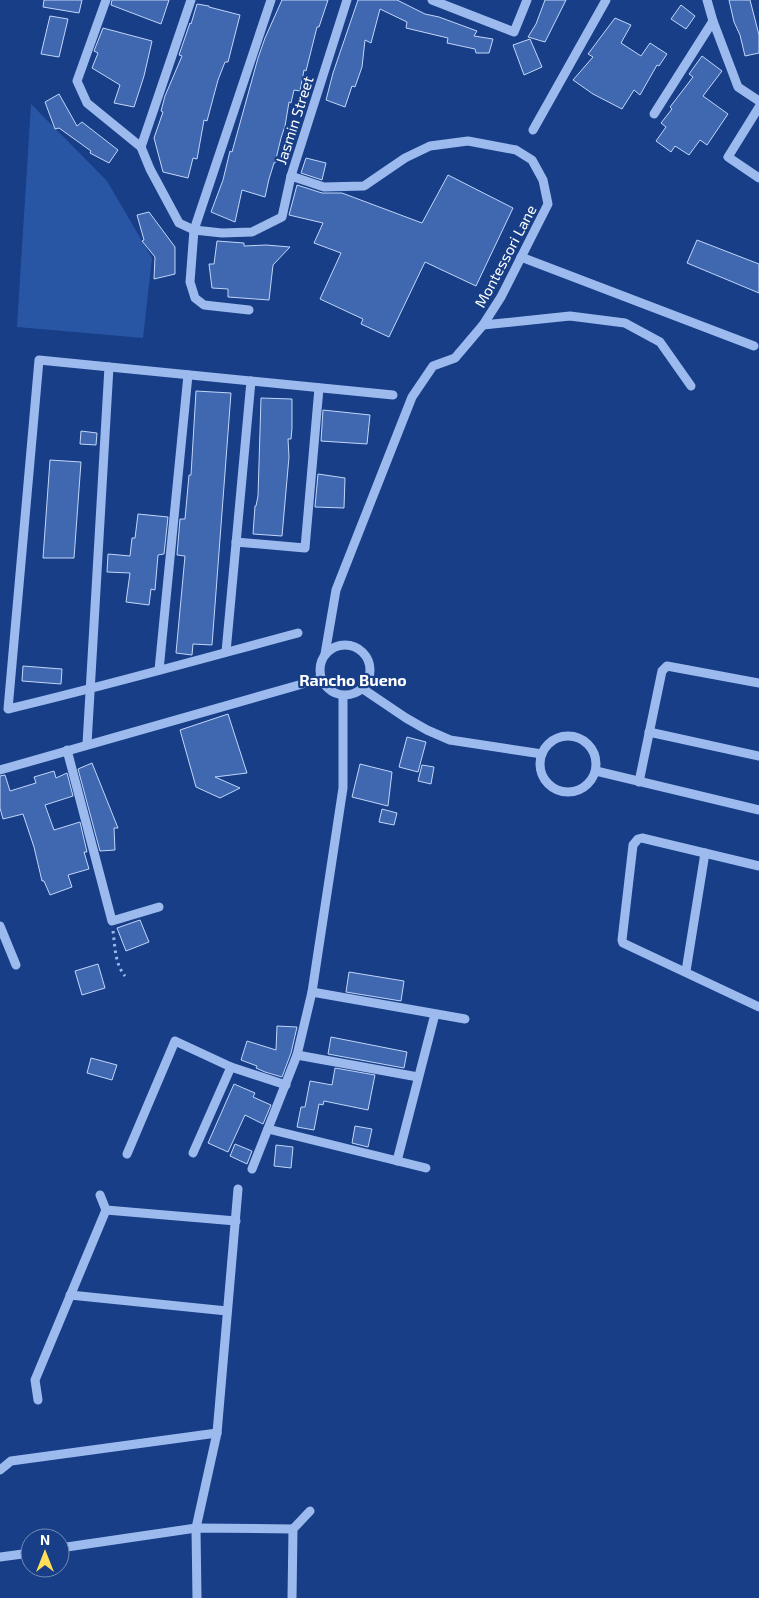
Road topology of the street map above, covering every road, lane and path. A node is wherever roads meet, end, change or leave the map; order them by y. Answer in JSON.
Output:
{"nodes":[{"id":1,"x":106,"y":0,"type":"edge"},
{"id":2,"x":191,"y":0,"type":"edge"},
{"id":3,"x":271,"y":0,"type":"edge"},
{"id":4,"x":347,"y":0,"type":"edge"},
{"id":5,"x":432,"y":0,"type":"edge"},
{"id":6,"x":527,"y":0,"type":"edge"},
{"id":7,"x":606,"y":0,"type":"edge"},
{"id":8,"x":707,"y":0,"type":"edge"},
{"id":9,"x":713,"y":21,"type":"junction"},
{"id":10,"x":759,"y":101,"type":"edge"},
{"id":11,"x":759,"y":107,"type":"edge"},
{"id":12,"x":654,"y":114,"type":"dead end"},
{"id":13,"x":533,"y":130,"type":"dead end"},
{"id":14,"x":141,"y":146,"type":"junction"},
{"id":15,"x":290,"y":176,"type":"junction"},
{"id":16,"x":759,"y":178,"type":"edge"},
{"id":17,"x":194,"y":230,"type":"junction"},
{"id":18,"x":521,"y":257,"type":"junction"},
{"id":19,"x":249,"y":310,"type":"dead end"},
{"id":20,"x":483,"y":325,"type":"junction"},
{"id":21,"x":754,"y":346,"type":"dead end"},
{"id":22,"x":109,"y":367,"type":"junction"},
{"id":23,"x":188,"y":375,"type":"junction"},
{"id":24,"x":251,"y":381,"type":"junction"},
{"id":25,"x":691,"y":386,"type":"dead end"},
{"id":26,"x":319,"y":388,"type":"junction"},
{"id":27,"x":393,"y":395,"type":"dead end"},
{"id":28,"x":236,"y":542,"type":"junction"},
{"id":29,"x":298,"y":633,"type":"dead end"},
{"id":30,"x":226,"y":652,"type":"junction"},
{"id":31,"x":325,"y":654,"type":"junction"},
{"id":32,"x":159,"y":670,"type":"junction"},
{"id":33,"x":320,"y":679,"type":"junction"},
{"id":34,"x":759,"y":683,"type":"edge"},
{"id":35,"x":363,"y":689,"type":"junction"},
{"id":36,"x":90,"y":690,"type":"junction"},
{"id":37,"x":343,"y":696,"type":"junction"},
{"id":38,"x":649,"y":732,"type":"junction"},
{"id":39,"x":87,"y":744,"type":"junction"},
{"id":40,"x":67,"y":750,"type":"junction"},
{"id":41,"x":542,"y":754,"type":"junction"},
{"id":42,"x":759,"y":756,"type":"edge"},
{"id":43,"x":0,"y":770,"type":"edge"},
{"id":44,"x":596,"y":771,"type":"junction"},
{"id":45,"x":639,"y":782,"type":"junction"},
{"id":46,"x":759,"y":810,"type":"edge"},
{"id":47,"x":705,"y":853,"type":"junction"},
{"id":48,"x":759,"y":866,"type":"edge"},
{"id":49,"x":159,"y":907,"type":"dead end"},
{"id":50,"x":112,"y":921,"type":"junction"},
{"id":51,"x":0,"y":926,"type":"edge"},
{"id":52,"x":16,"y":965,"type":"dead end"},
{"id":53,"x":686,"y":971,"type":"junction"},
{"id":54,"x":125,"y":976,"type":"dead end"},
{"id":55,"x":312,"y":992,"type":"junction"},
{"id":56,"x":759,"y":1006,"type":"edge"},
{"id":57,"x":435,"y":1014,"type":"junction"},
{"id":58,"x":465,"y":1019,"type":"dead end"},
{"id":59,"x":297,"y":1055,"type":"junction"},
{"id":60,"x":231,"y":1067,"type":"junction"},
{"id":61,"x":418,"y":1077,"type":"junction"},
{"id":62,"x":286,"y":1085,"type":"junction"},
{"id":63,"x":268,"y":1129,"type":"junction"},
{"id":64,"x":192,"y":1153,"type":"dead end"},
{"id":65,"x":127,"y":1154,"type":"dead end"},
{"id":66,"x":397,"y":1161,"type":"junction"},
{"id":67,"x":426,"y":1168,"type":"dead end"},
{"id":68,"x":252,"y":1169,"type":"dead end"},
{"id":69,"x":238,"y":1189,"type":"dead end"},
{"id":70,"x":100,"y":1195,"type":"dead end"},
{"id":71,"x":106,"y":1210,"type":"junction"},
{"id":72,"x":236,"y":1221,"type":"junction"},
{"id":73,"x":70,"y":1295,"type":"junction"},
{"id":74,"x":227,"y":1311,"type":"junction"},
{"id":75,"x":38,"y":1400,"type":"dead end"},
{"id":76,"x":217,"y":1433,"type":"junction"},
{"id":77,"x":0,"y":1470,"type":"edge"},
{"id":78,"x":310,"y":1511,"type":"dead end"},
{"id":79,"x":196,"y":1528,"type":"junction"},
{"id":80,"x":293,"y":1529,"type":"junction"},
{"id":81,"x":70,"y":1547,"type":"edge"},
{"id":82,"x":20,"y":1554,"type":"edge"},
{"id":83,"x":0,"y":1557,"type":"edge"},
{"id":84,"x":197,"y":1598,"type":"edge"},
{"id":85,"x":292,"y":1598,"type":"edge"}],
"edges":[{"from":1,"to":14,"type":"street"},
{"from":2,"to":14,"type":"street"},
{"from":3,"to":17,"type":"street"},
{"from":4,"to":15,"type":"street","name":"Jasmin Street"},
{"from":5,"to":6,"type":"street"},
{"from":7,"to":13,"type":"street"},
{"from":8,"to":9,"type":"street"},
{"from":9,"to":10,"type":"street"},
{"from":9,"to":12,"type":"street"},
{"from":11,"to":16,"type":"street"},
{"from":14,"to":17,"type":"street"},
{"from":15,"to":17,"type":"street","name":"Jasmin Street"},
{"from":15,"to":18,"type":"street","name":"Montessori Lane"},
{"from":17,"to":19,"type":"street"},
{"from":18,"to":20,"type":"street","name":"Montessori Lane"},
{"from":18,"to":21,"type":"street"},
{"from":20,"to":25,"type":"street"},
{"from":20,"to":31,"type":"street","name":"Montessori Lane"},
{"from":22,"to":23,"type":"street"},
{"from":22,"to":36,"type":"street"},
{"from":22,"to":36,"type":"street"},
{"from":23,"to":24,"type":"street"},
{"from":23,"to":32,"type":"street"},
{"from":24,"to":26,"type":"street"},
{"from":24,"to":28,"type":"street"},
{"from":26,"to":27,"type":"street"},
{"from":26,"to":28,"type":"street"},
{"from":28,"to":30,"type":"street"},
{"from":29,"to":30,"type":"street"},
{"from":30,"to":32,"type":"street"},
{"from":31,"to":33,"type":"street"},
{"from":31,"to":35,"type":"street"},
{"from":32,"to":36,"type":"street"},
{"from":33,"to":37,"type":"street"},
{"from":33,"to":39,"type":"street"},
{"from":34,"to":38,"type":"street"},
{"from":35,"to":37,"type":"street"},
{"from":35,"to":41,"type":"street"},
{"from":36,"to":39,"type":"street"},
{"from":37,"to":55,"type":"street"},
{"from":38,"to":42,"type":"street"},
{"from":38,"to":45,"type":"street"},
{"from":39,"to":40,"type":"street"},
{"from":40,"to":43,"type":"street"},
{"from":40,"to":50,"type":"street"},
{"from":41,"to":44,"type":"street"},
{"from":41,"to":44,"type":"street"},
{"from":44,"to":45,"type":"street"},
{"from":45,"to":46,"type":"street"},
{"from":47,"to":48,"type":"street"},
{"from":47,"to":53,"type":"street"},
{"from":47,"to":53,"type":"street"},
{"from":49,"to":50,"type":"street"},
{"from":50,"to":54,"type":"path"},
{"from":51,"to":52,"type":"street"},
{"from":53,"to":56,"type":"street"},
{"from":55,"to":57,"type":"street"},
{"from":55,"to":59,"type":"street"},
{"from":57,"to":58,"type":"street"},
{"from":57,"to":61,"type":"street"},
{"from":59,"to":61,"type":"street"},
{"from":59,"to":62,"type":"street"},
{"from":60,"to":62,"type":"street"},
{"from":60,"to":64,"type":"street"},
{"from":60,"to":65,"type":"street"},
{"from":61,"to":66,"type":"street"},
{"from":62,"to":63,"type":"street"},
{"from":63,"to":66,"type":"street"},
{"from":63,"to":68,"type":"street"},
{"from":66,"to":67,"type":"street"},
{"from":69,"to":72,"type":"street"},
{"from":70,"to":71,"type":"street"},
{"from":71,"to":72,"type":"street"},
{"from":71,"to":73,"type":"street"},
{"from":72,"to":74,"type":"street"},
{"from":73,"to":74,"type":"street"},
{"from":73,"to":75,"type":"street"},
{"from":74,"to":76,"type":"street"},
{"from":76,"to":77,"type":"street"},
{"from":76,"to":79,"type":"street"},
{"from":78,"to":80,"type":"street"},
{"from":79,"to":80,"type":"street"},
{"from":79,"to":81,"type":"street"},
{"from":79,"to":84,"type":"street"},
{"from":80,"to":85,"type":"street"},
{"from":82,"to":83,"type":"street"}]}
